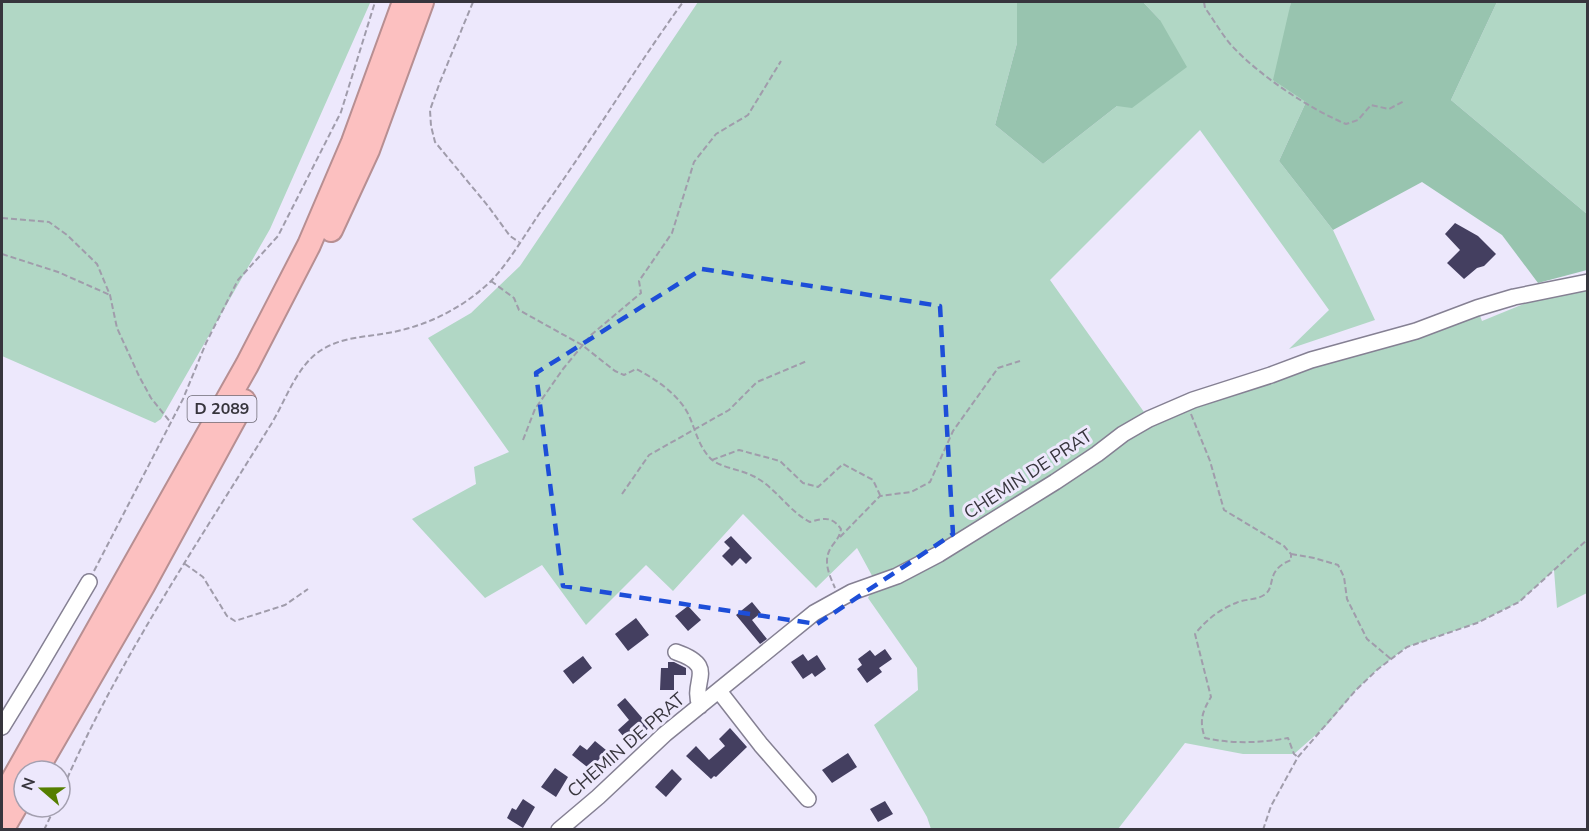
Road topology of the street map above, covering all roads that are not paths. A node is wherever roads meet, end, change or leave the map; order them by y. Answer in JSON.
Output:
{"nodes":[{"id":1,"x":404,"y":2,"type":"edge"},
{"id":2,"x":422,"y":2,"type":"edge"},
{"id":3,"x":1587,"y":282,"type":"edge"},
{"id":4,"x":89,"y":582,"type":"road end"},
{"id":5,"x":676,"y":652,"type":"dead end"},
{"id":6,"x":719,"y":691,"type":"junction"},
{"id":7,"x":700,"y":706,"type":"junction"},
{"id":8,"x":2,"y":727,"type":"edge"},
{"id":9,"x":43,"y":759,"type":"edge"},
{"id":10,"x":2,"y":799,"type":"edge"},
{"id":11,"x":808,"y":799,"type":"dead end"},
{"id":12,"x":12,"y":814,"type":"edge"},
{"id":13,"x":3,"y":830,"type":"edge"},
{"id":14,"x":559,"y":830,"type":"edge"}],
"edges":[{"from":1,"to":10,"type":"highway","number":"D 2089"},
{"from":2,"to":9,"type":"highway","number":"D 2089"},
{"from":3,"to":6,"type":"street","name":"CHEMIN DE PRAT"},
{"from":4,"to":8,"type":"street"},
{"from":5,"to":7,"type":"street"},
{"from":6,"to":7,"type":"street","name":"CHEMIN DE PRAT"},
{"from":6,"to":11,"type":"street"},
{"from":7,"to":14,"type":"street","name":"CHEMIN DE PRAT"},
{"from":12,"to":13,"type":"highway"}]}
